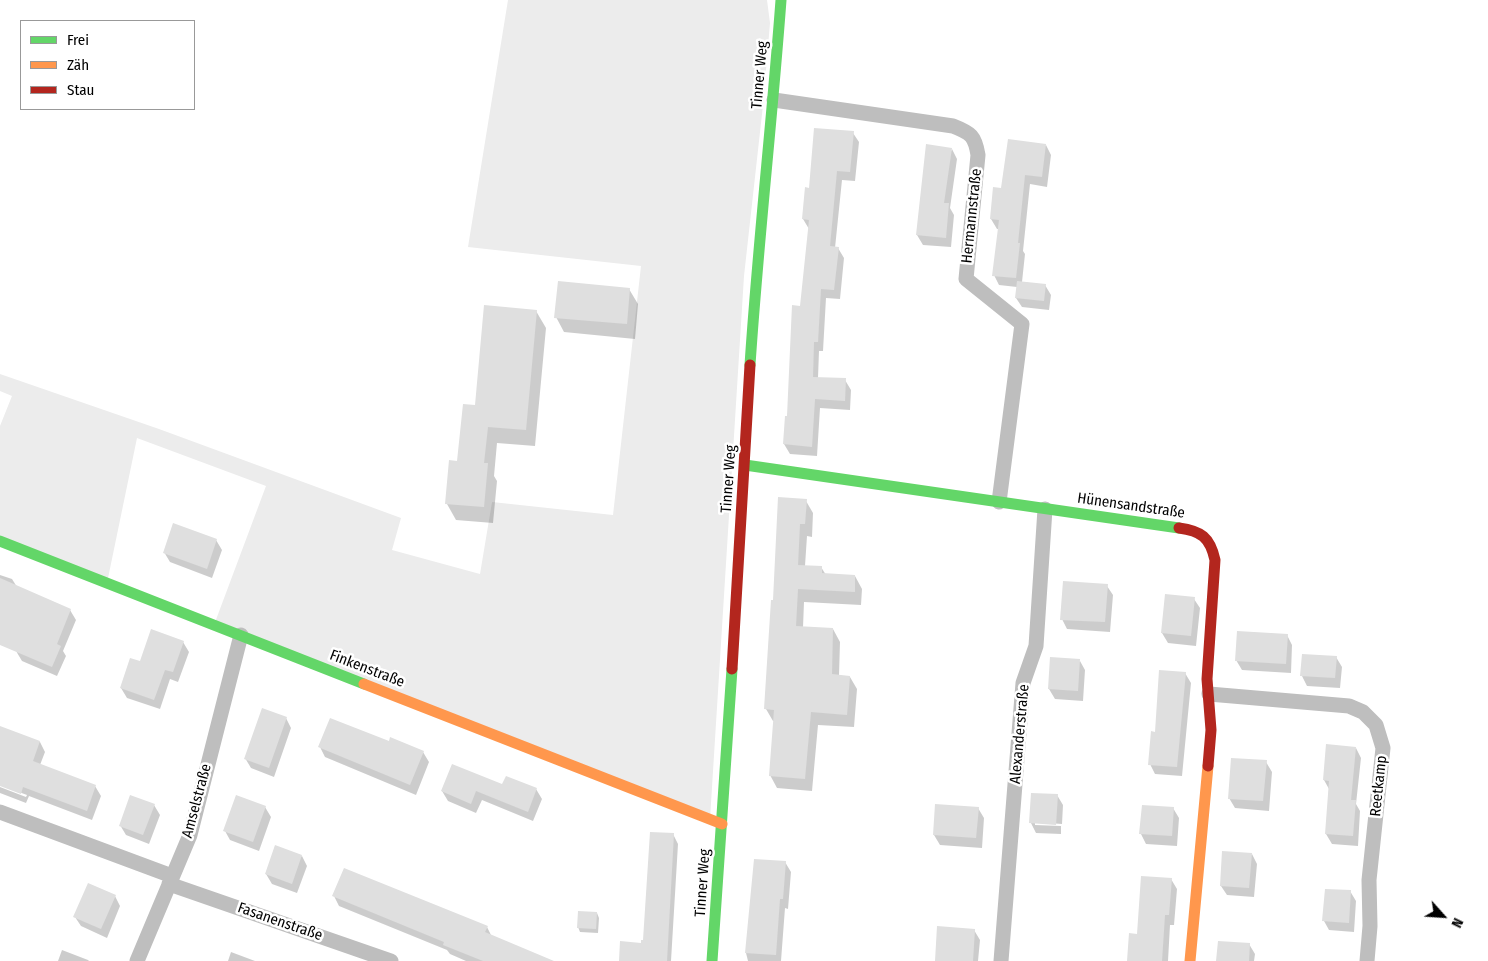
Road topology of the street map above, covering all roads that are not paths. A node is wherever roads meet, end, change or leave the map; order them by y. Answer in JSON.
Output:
{"nodes":[{"id":1,"x":781,"y":0,"type":"edge"},
{"id":2,"x":774,"y":100,"type":"junction"},
{"id":3,"x":745,"y":464,"type":"junction"},
{"id":4,"x":998,"y":502,"type":"junction"},
{"id":5,"x":1044,"y":509,"type":"junction"},
{"id":6,"x":0,"y":541,"type":"edge"},
{"id":7,"x":240,"y":635,"type":"junction"},
{"id":8,"x":1209,"y":694,"type":"junction"},
{"id":9,"x":0,"y":812,"type":"edge"},
{"id":10,"x":722,"y":824,"type":"junction"},
{"id":11,"x":170,"y":880,"type":"junction"},
{"id":12,"x":137,"y":961,"type":"edge"},
{"id":13,"x":391,"y":961,"type":"edge"},
{"id":14,"x":712,"y":961,"type":"edge"},
{"id":15,"x":1001,"y":961,"type":"edge"},
{"id":16,"x":1190,"y":961,"type":"edge"},
{"id":17,"x":1367,"y":961,"type":"edge"}],
"edges":[{"from":1,"to":2,"type":"street","name":"Tinner Weg"},
{"from":2,"to":3,"type":"street","name":"Tinner Weg"},
{"from":2,"to":4,"type":"street","name":"Hermannstraße"},
{"from":3,"to":4,"type":"street","name":"Hünensandstraße"},
{"from":3,"to":10,"type":"street","name":"Tinner Weg"},
{"from":4,"to":5,"type":"street","name":"Hünensandstraße"},
{"from":5,"to":8,"type":"street","name":"Hünensandstraße"},
{"from":5,"to":15,"type":"street","name":"Alexanderstraße"},
{"from":6,"to":7,"type":"street","name":"Finkenstraße"},
{"from":7,"to":10,"type":"street","name":"Finkenstraße"},
{"from":7,"to":11,"type":"street","name":"Amselstraße"},
{"from":8,"to":16,"type":"street","name":"Hünensandstraße"},
{"from":8,"to":17,"type":"street","name":"Reetkamp"},
{"from":9,"to":11,"type":"street","name":"Fasanenstraße"},
{"from":10,"to":14,"type":"street","name":"Tinner Weg"},
{"from":11,"to":12,"type":"street","name":"Amselstraße"},
{"from":11,"to":13,"type":"street","name":"Fasanenstraße"}]}
